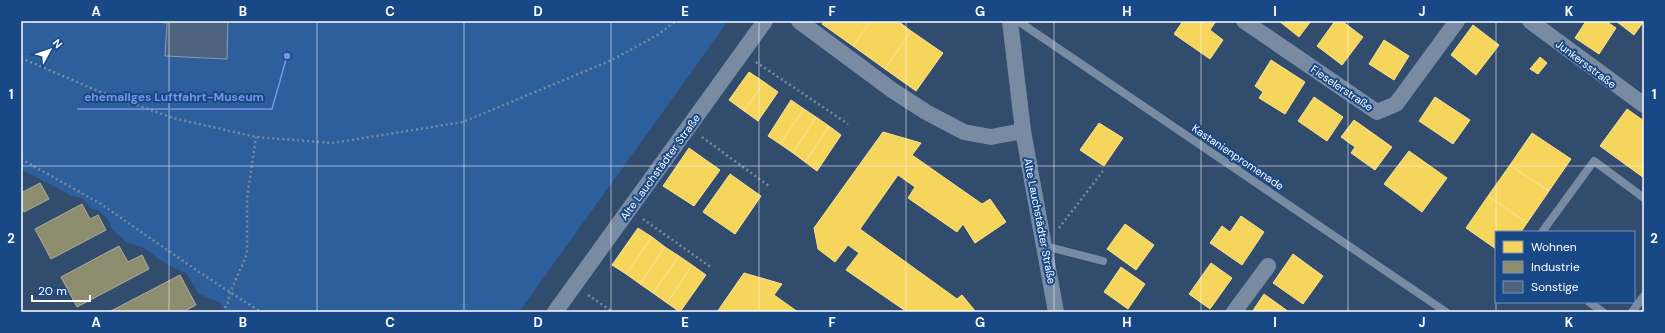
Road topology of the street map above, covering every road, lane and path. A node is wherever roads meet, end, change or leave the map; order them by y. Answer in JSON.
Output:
{"nodes":[{"id":1,"x":676,"y":21,"type":"edge"},
{"id":2,"x":765,"y":21,"type":"edge"},
{"id":3,"x":799,"y":21,"type":"edge"},
{"id":4,"x":1010,"y":21,"type":"edge"},
{"id":5,"x":1018,"y":21,"type":"edge"},
{"id":6,"x":1244,"y":21,"type":"edge"},
{"id":7,"x":1456,"y":21,"type":"edge"},
{"id":8,"x":1530,"y":21,"type":"edge"},
{"id":9,"x":742,"y":52,"type":"junction"},
{"id":10,"x":21,"y":58,"type":"edge"},
{"id":11,"x":1644,"y":105,"type":"edge"},
{"id":12,"x":848,"y":124,"type":"dead end"},
{"id":13,"x":689,"y":127,"type":"junction"},
{"id":14,"x":1023,"y":130,"type":"junction"},
{"id":15,"x":256,"y":137,"type":"junction"},
{"id":16,"x":21,"y":159,"type":"edge"},
{"id":17,"x":1103,"y":172,"type":"dead end"},
{"id":18,"x":769,"y":186,"type":"dead end"},
{"id":19,"x":1644,"y":198,"type":"edge"},
{"id":20,"x":630,"y":210,"type":"junction"},
{"id":21,"x":1543,"y":231,"type":"edge"},
{"id":22,"x":1045,"y":246,"type":"junction"},
{"id":23,"x":1103,"y":261,"type":"dead end"},
{"id":24,"x":1268,"y":266,"type":"dead end"},
{"id":25,"x":712,"y":268,"type":"dead end"},
{"id":26,"x":575,"y":286,"type":"junction"},
{"id":27,"x":230,"y":293,"type":"junction"},
{"id":28,"x":1644,"y":296,"type":"edge"},
{"id":29,"x":1590,"y":303,"type":"edge"},
{"id":30,"x":222,"y":312,"type":"edge"},
{"id":31,"x":261,"y":312,"type":"edge"},
{"id":32,"x":556,"y":312,"type":"edge"},
{"id":33,"x":613,"y":312,"type":"edge"},
{"id":34,"x":1056,"y":312,"type":"edge"},
{"id":35,"x":1234,"y":312,"type":"edge"},
{"id":36,"x":1446,"y":312,"type":"edge"},
{"id":37,"x":1603,"y":312,"type":"edge"},
{"id":38,"x":1632,"y":312,"type":"edge"}],
"edges":[{"from":1,"to":15,"type":"path"},
{"from":2,"to":9,"type":"street","name":"Alte Lauchstädter Straße"},
{"from":3,"to":14,"type":"street"},
{"from":4,"to":14,"type":"street","name":"Alte Lauchstädter Straße"},
{"from":5,"to":36,"type":"lane","name":"Kastanienpromenade"},
{"from":6,"to":7,"type":"street","name":"Fieselerstraße"},
{"from":8,"to":11,"type":"street","name":"Junkersstraße"},
{"from":9,"to":12,"type":"path"},
{"from":9,"to":13,"type":"street","name":"Alte Lauchstädter Straße"},
{"from":10,"to":15,"type":"path"},
{"from":13,"to":18,"type":"path"},
{"from":13,"to":20,"type":"street","name":"Alte Lauchstädter Straße"},
{"from":14,"to":22,"type":"street","name":"Alte Lauchstädter Straße"},
{"from":15,"to":27,"type":"path"},
{"from":16,"to":27,"type":"path"},
{"from":17,"to":22,"type":"path"},
{"from":19,"to":21,"type":"lane"},
{"from":20,"to":25,"type":"path"},
{"from":20,"to":26,"type":"street","name":"Alte Lauchstädter Straße"},
{"from":22,"to":23,"type":"lane"},
{"from":22,"to":34,"type":"street","name":"Alte Lauchstädter Straße"},
{"from":24,"to":35,"type":"street"},
{"from":26,"to":32,"type":"street","name":"Alte Lauchstädter Straße"},
{"from":26,"to":33,"type":"path"},
{"from":27,"to":30,"type":"path"},
{"from":27,"to":31,"type":"path"},
{"from":28,"to":38,"type":"lane"},
{"from":29,"to":37,"type":"lane"}]}
